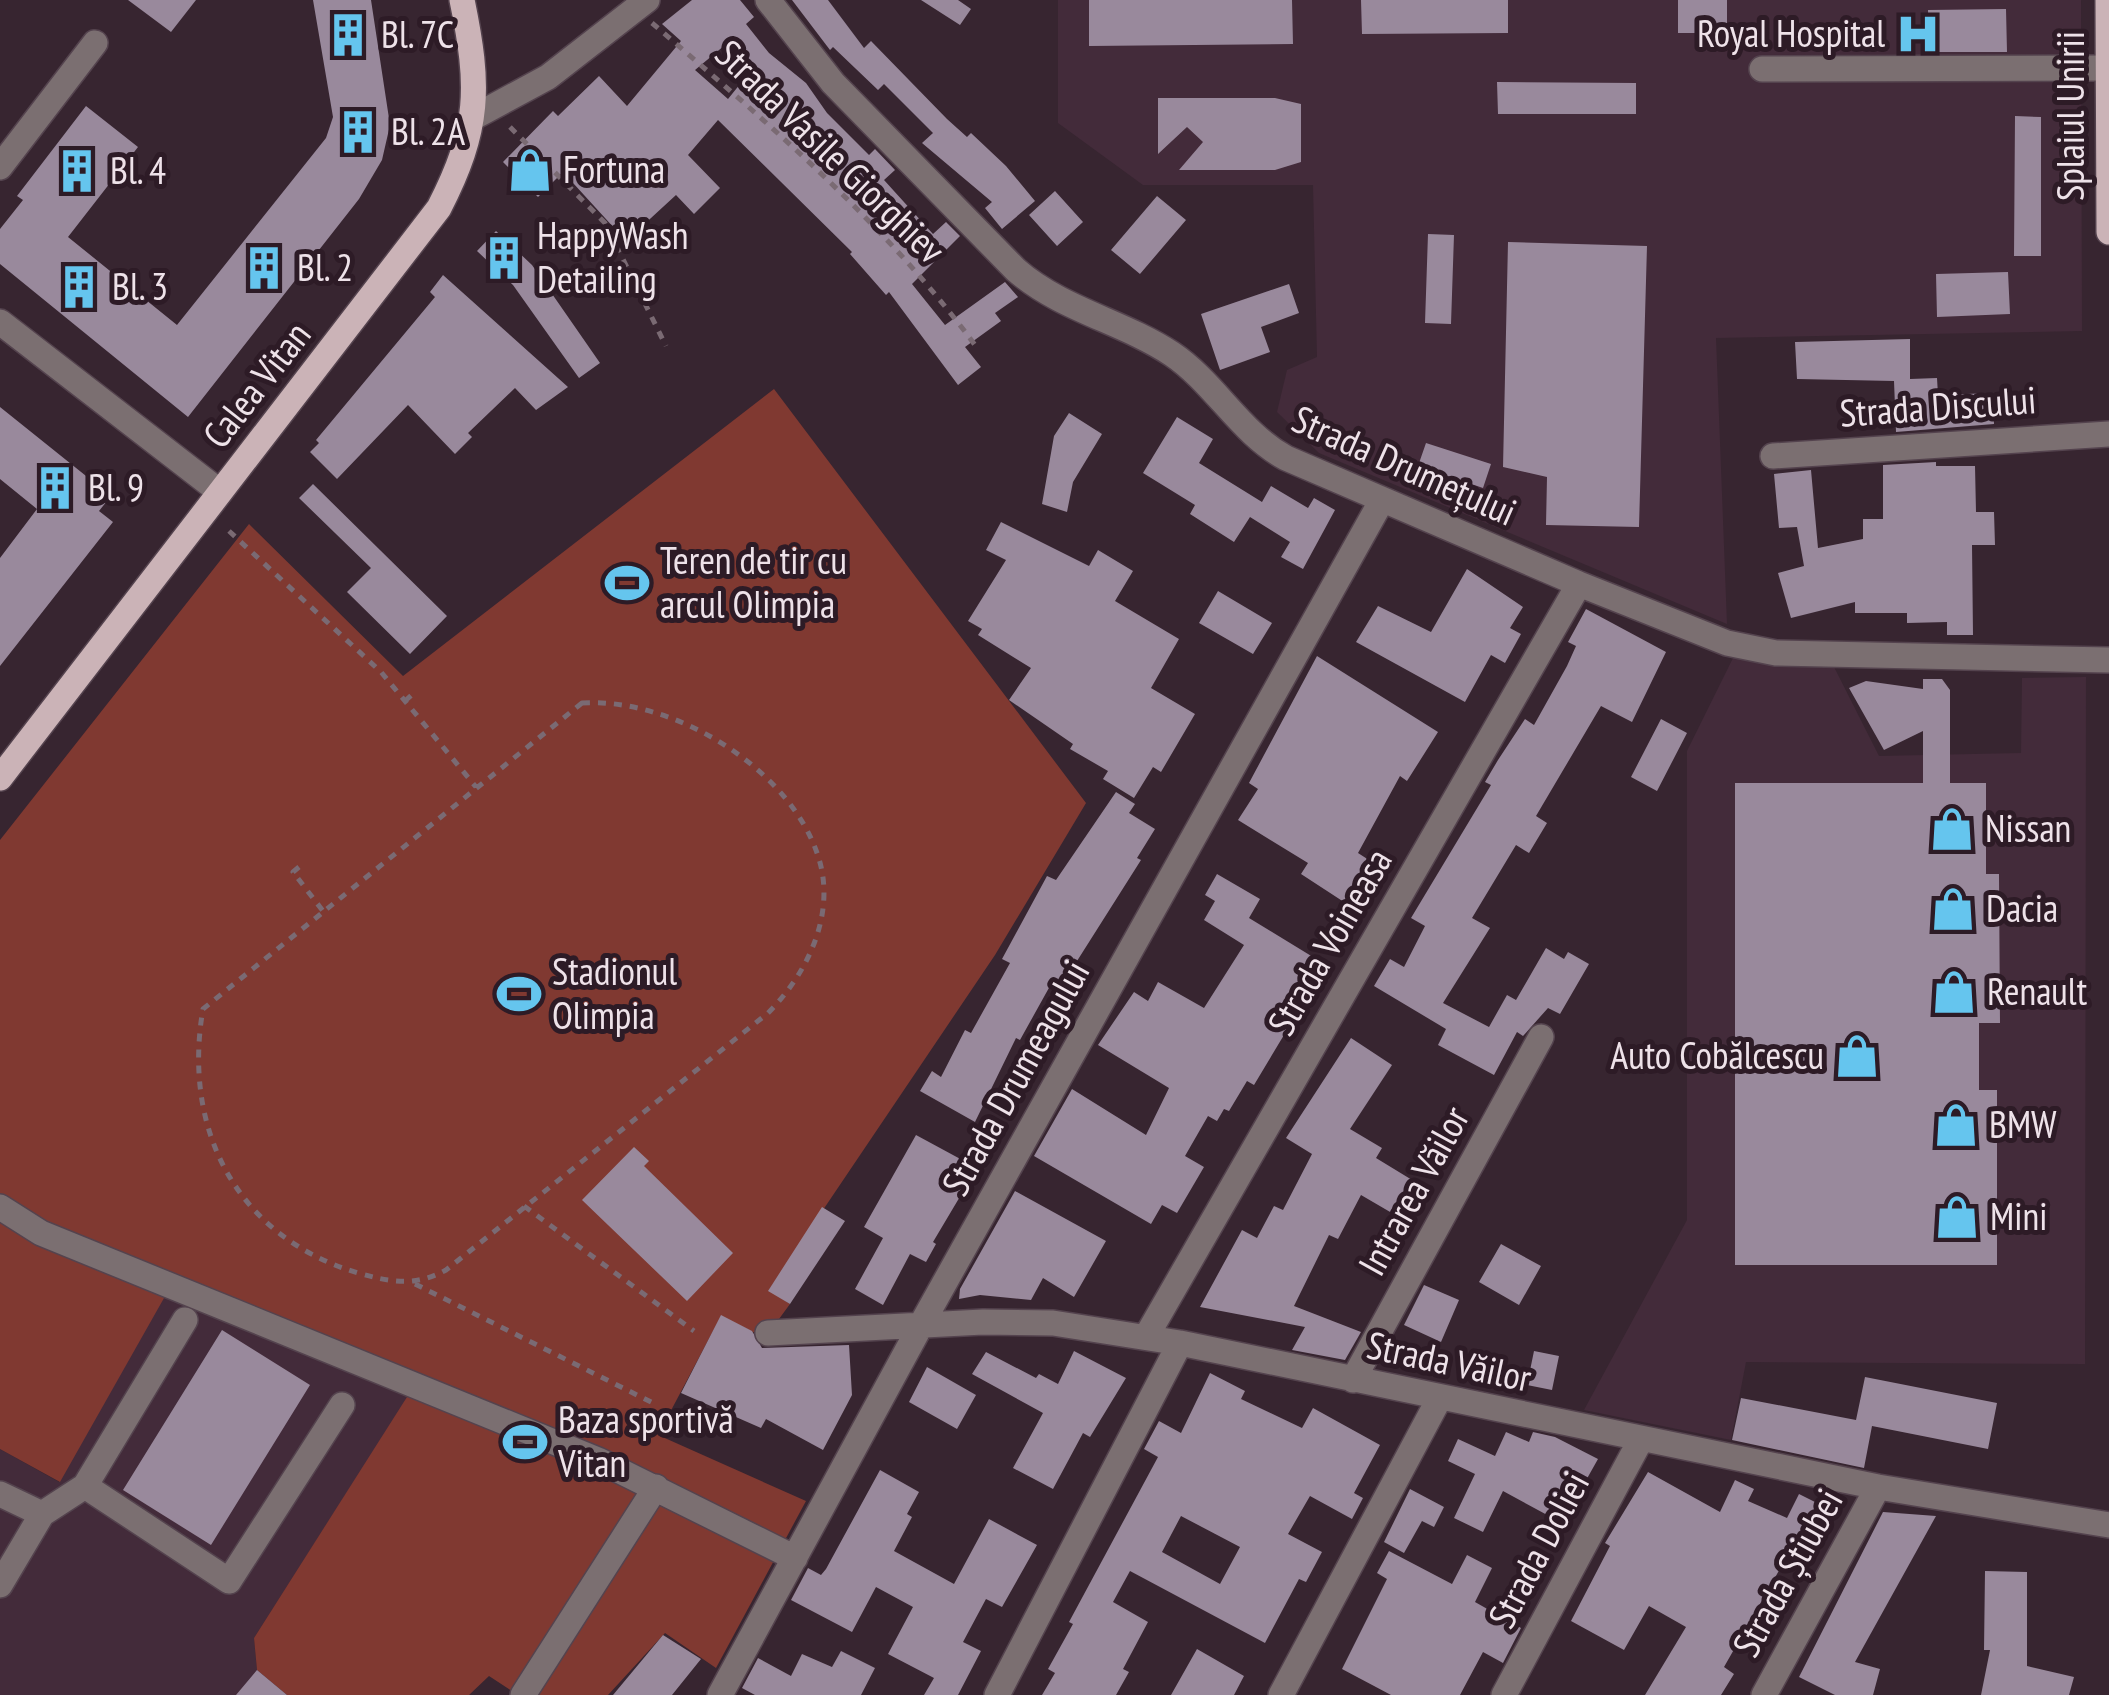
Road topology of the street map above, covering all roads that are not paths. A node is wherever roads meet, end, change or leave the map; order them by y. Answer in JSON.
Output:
{"nodes":[{"id":1,"x":462,"y":0,"type":"edge"},
{"id":2,"x":768,"y":0,"type":"edge"},
{"id":3,"x":2108,"y":0,"type":"edge"},
{"id":4,"x":642,"y":4,"type":"edge"},
{"id":5,"x":95,"y":43,"type":"dead end"},
{"id":6,"x":2107,"y":68,"type":"edge"},
{"id":7,"x":1762,"y":69,"type":"dead end"},
{"id":8,"x":483,"y":113,"type":"junction"},
{"id":9,"x":0,"y":167,"type":"edge"},
{"id":10,"x":2109,"y":232,"type":"edge"},
{"id":11,"x":0,"y":322,"type":"edge"},
{"id":12,"x":2109,"y":434,"type":"edge"},
{"id":13,"x":1773,"y":456,"type":"dead end"},
{"id":14,"x":220,"y":492,"type":"junction"},
{"id":15,"x":1382,"y":500,"type":"junction"},
{"id":16,"x":1579,"y":584,"type":"junction"},
{"id":17,"x":2109,"y":660,"type":"edge"},
{"id":18,"x":0,"y":778,"type":"edge"},
{"id":19,"x":1541,"y":1038,"type":"dead end"},
{"id":20,"x":0,"y":1207,"type":"edge"},
{"id":21,"x":186,"y":1320,"type":"dead end"},
{"id":22,"x":921,"y":1326,"type":"junction"},
{"id":23,"x":768,"y":1333,"type":"dead end"},
{"id":24,"x":1146,"y":1337,"type":"junction"},
{"id":25,"x":1180,"y":1344,"type":"junction"},
{"id":26,"x":1353,"y":1380,"type":"junction"},
{"id":27,"x":1439,"y":1399,"type":"junction"},
{"id":28,"x":342,"y":1405,"type":"dead end"},
{"id":29,"x":1640,"y":1440,"type":"junction"},
{"id":30,"x":85,"y":1486,"type":"junction"},
{"id":31,"x":1878,"y":1486,"type":"junction"},
{"id":32,"x":656,"y":1488,"type":"junction"},
{"id":33,"x":0,"y":1494,"type":"edge"},
{"id":34,"x":42,"y":1514,"type":"junction"},
{"id":35,"x":2109,"y":1525,"type":"edge"},
{"id":36,"x":795,"y":1558,"type":"junction"},
{"id":37,"x":0,"y":1585,"type":"edge"},
{"id":38,"x":523,"y":1695,"type":"edge"},
{"id":39,"x":720,"y":1695,"type":"edge"},
{"id":40,"x":997,"y":1695,"type":"edge"},
{"id":41,"x":1281,"y":1695,"type":"edge"},
{"id":42,"x":1504,"y":1695,"type":"edge"},
{"id":43,"x":1764,"y":1695,"type":"edge"}],
"edges":[{"from":1,"to":8,"type":"main road","name":"Calea Vitan"},
{"from":2,"to":15,"type":"street","name":"Strada Drumețului"},
{"from":3,"to":6,"type":"main road","name":"Splaiul Unirii"},
{"from":4,"to":8,"type":"street"},
{"from":5,"to":9,"type":"street"},
{"from":6,"to":7,"type":"street"},
{"from":6,"to":10,"type":"main road","name":"Splaiul Unirii"},
{"from":8,"to":14,"type":"main road","name":"Calea Vitan"},
{"from":11,"to":14,"type":"street"},
{"from":12,"to":13,"type":"street","name":"Strada Discului"},
{"from":14,"to":18,"type":"main road","name":"Calea Vitan"},
{"from":15,"to":16,"type":"street","name":"Strada Drumețului"},
{"from":15,"to":22,"type":"street","name":"Strada Drumeagului"},
{"from":16,"to":17,"type":"street","name":"Strada Drumețului"},
{"from":16,"to":24,"type":"street","name":"Strada Voineasa"},
{"from":19,"to":26,"type":"street","name":"Intrarea Văilor"},
{"from":20,"to":32,"type":"street"},
{"from":21,"to":30,"type":"street"},
{"from":22,"to":23,"type":"street","name":"Strada Văilor"},
{"from":22,"to":24,"type":"street","name":"Strada Văilor"},
{"from":22,"to":36,"type":"street","name":"Strada Drumeagului"},
{"from":24,"to":25,"type":"street","name":"Strada Văilor"},
{"from":25,"to":26,"type":"street","name":"Strada Văilor"},
{"from":25,"to":40,"type":"street"},
{"from":26,"to":27,"type":"street","name":"Strada Văilor"},
{"from":27,"to":29,"type":"street","name":"Strada Văilor"},
{"from":27,"to":41,"type":"street"},
{"from":28,"to":30,"type":"street"},
{"from":29,"to":31,"type":"street","name":"Strada Văilor"},
{"from":29,"to":42,"type":"street","name":"Strada Doliei"},
{"from":30,"to":34,"type":"street"},
{"from":31,"to":35,"type":"street","name":"Strada Văilor"},
{"from":31,"to":43,"type":"street","name":"Strada Știubei"},
{"from":32,"to":36,"type":"street"},
{"from":32,"to":38,"type":"street"},
{"from":33,"to":34,"type":"street"},
{"from":34,"to":37,"type":"street"},
{"from":36,"to":39,"type":"street","name":"Strada Drumeagului"}]}
